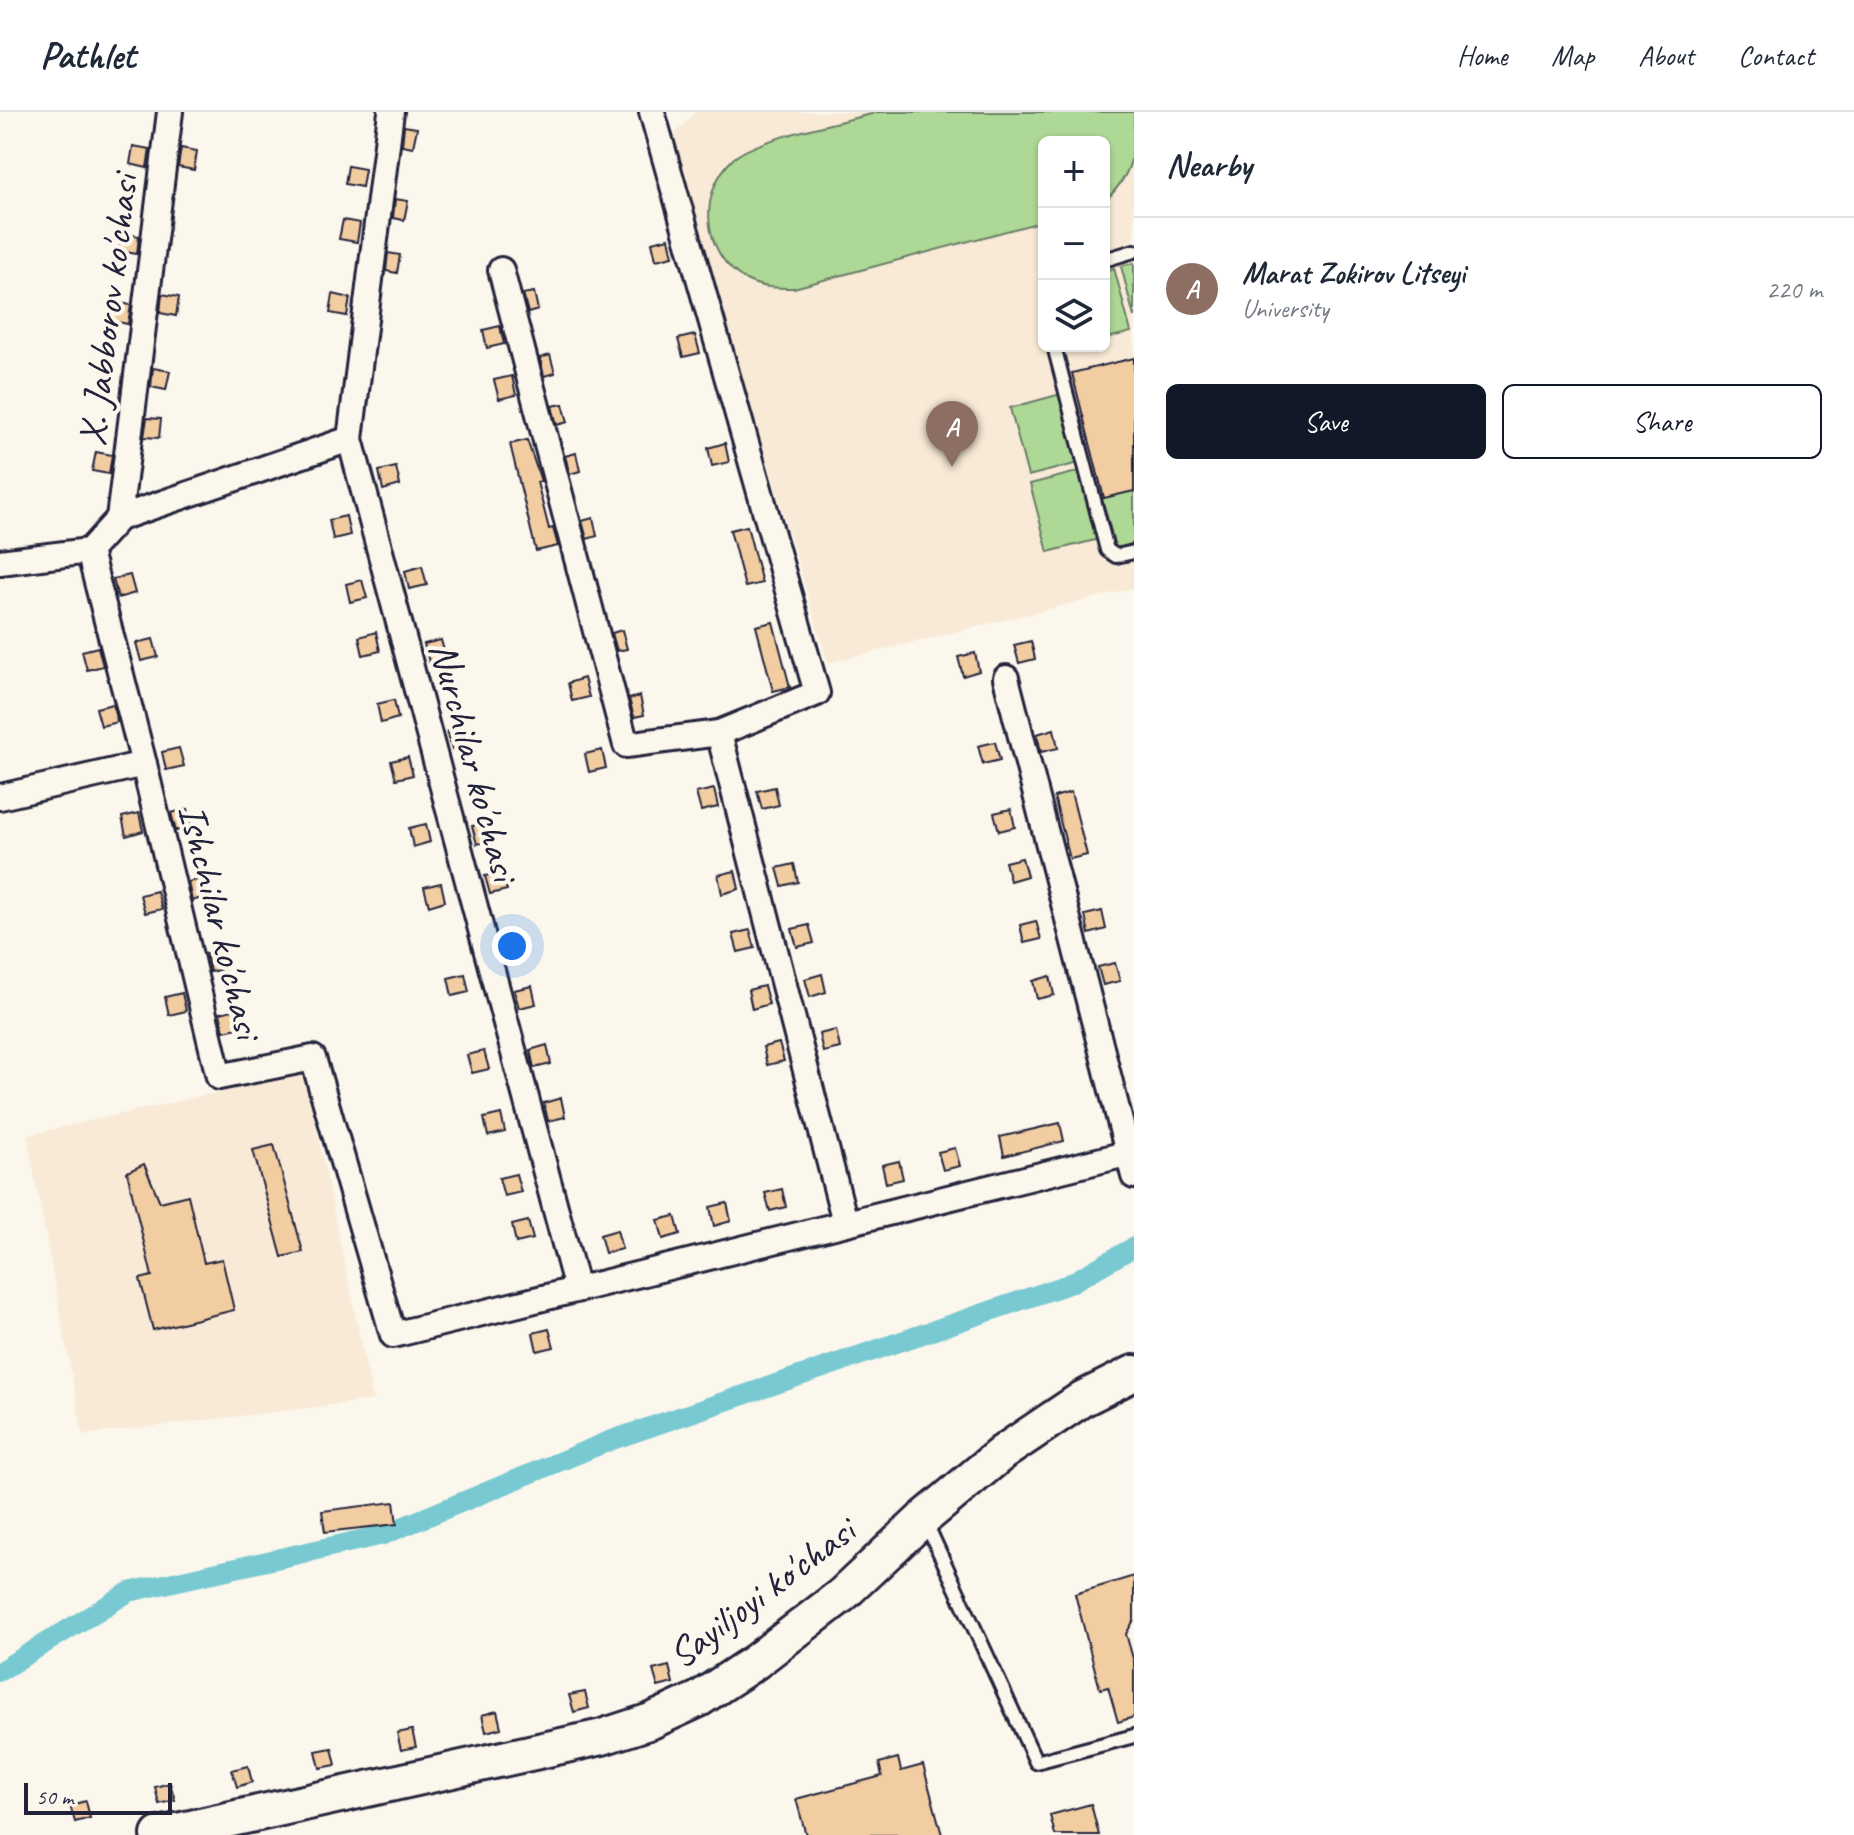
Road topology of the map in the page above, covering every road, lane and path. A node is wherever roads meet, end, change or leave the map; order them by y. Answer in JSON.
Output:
{"nodes":[{"id":1,"x":170,"y":112,"type":"edge"},
{"id":2,"x":391,"y":112,"type":"edge"},
{"id":3,"x":652,"y":112,"type":"edge"},
{"id":4,"x":1134,"y":251,"type":"edge"},
{"id":5,"x":1110,"y":258,"type":"edge"},
{"id":6,"x":501,"y":270,"type":"dead end"},
{"id":7,"x":1056,"y":352,"type":"edge"},
{"id":8,"x":350,"y":439,"type":"junction"},
{"id":9,"x":119,"y":518,"type":"junction"},
{"id":10,"x":89,"y":551,"type":"junction"},
{"id":11,"x":1134,"y":552,"type":"edge"},
{"id":12,"x":0,"y":562,"type":"edge"},
{"id":13,"x":1006,"y":678,"type":"dead end"},
{"id":14,"x":719,"y":733,"type":"junction"},
{"id":15,"x":144,"y":764,"type":"junction"},
{"id":16,"x":0,"y":797,"type":"edge"},
{"id":17,"x":1132,"y":1161,"type":"edge"},
{"id":18,"x":845,"y":1222,"type":"junction"},
{"id":19,"x":577,"y":1289,"type":"junction"},
{"id":20,"x":1134,"y":1373,"type":"edge"},
{"id":21,"x":924,"y":1518,"type":"junction"},
{"id":22,"x":1134,"y":1738,"type":"edge"},
{"id":23,"x":159,"y":1835,"type":"edge"}],
"edges":[{"from":1,"to":9,"type":"street","name":"X. Jabborov ko'chasi"},
{"from":2,"to":8,"type":"street"},
{"from":3,"to":14,"type":"street"},
{"from":4,"to":5,"type":"lane"},
{"from":6,"to":14,"type":"street"},
{"from":7,"to":11,"type":"lane"},
{"from":8,"to":9,"type":"street"},
{"from":8,"to":19,"type":"street","name":"Nurchilar ko'chasi"},
{"from":9,"to":10,"type":"street"},
{"from":10,"to":12,"type":"street"},
{"from":10,"to":15,"type":"street","name":"Ishchilar ko'chasi"},
{"from":13,"to":17,"type":"street"},
{"from":14,"to":18,"type":"street"},
{"from":15,"to":16,"type":"street"},
{"from":15,"to":19,"type":"street","name":"Ishchilar ko'chasi"},
{"from":17,"to":18,"type":"street"},
{"from":18,"to":19,"type":"street"},
{"from":20,"to":21,"type":"main road","name":"Sayiljoyi ko'chasi"},
{"from":21,"to":22,"type":"lane"},
{"from":21,"to":23,"type":"main road","name":"Sayiljoyi ko'chasi"}]}
